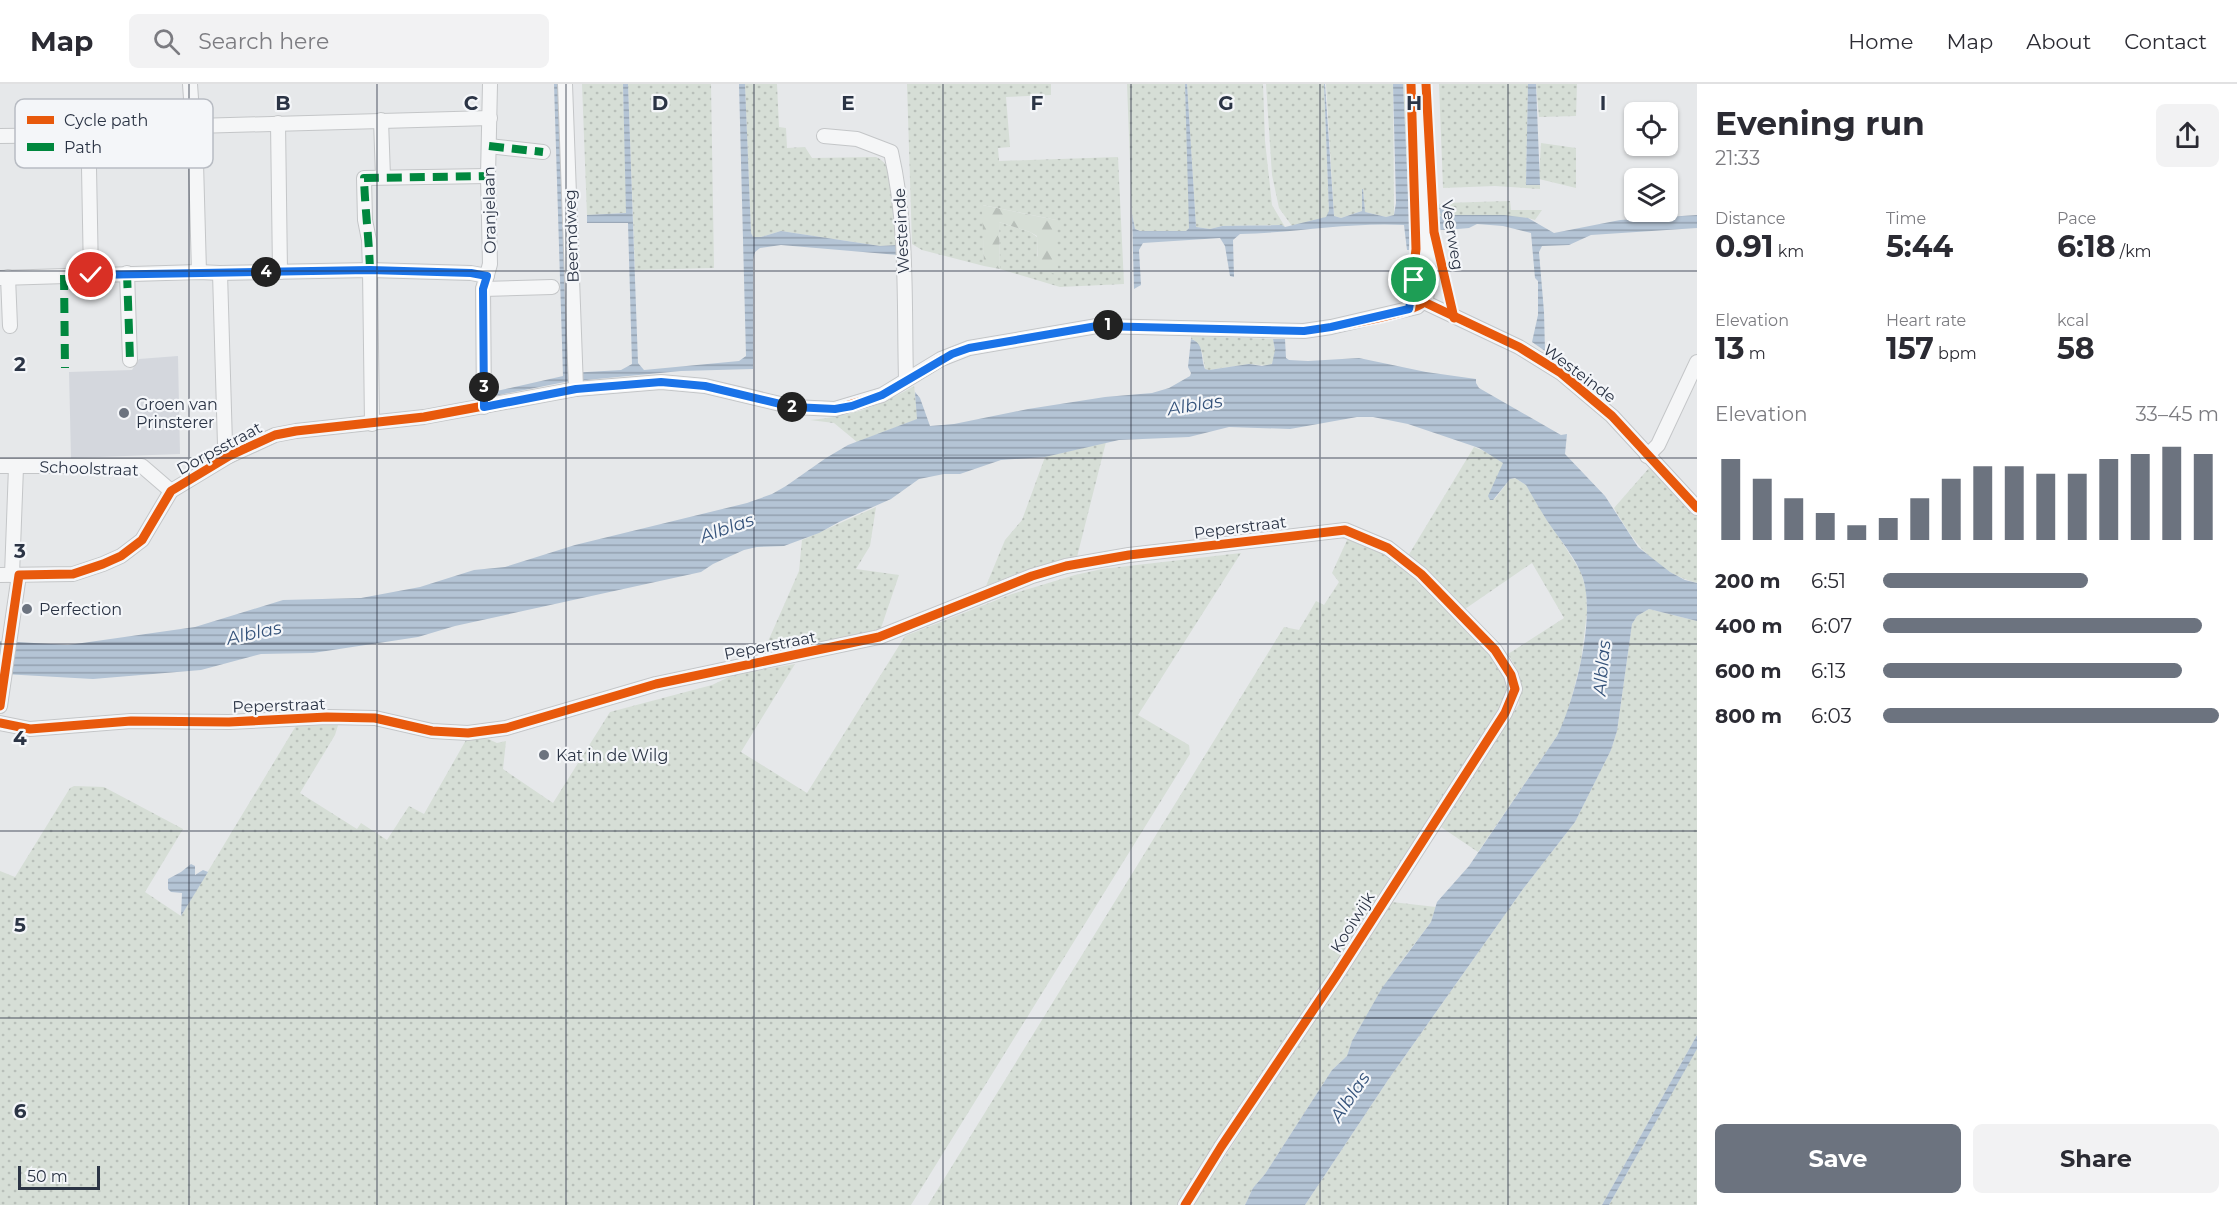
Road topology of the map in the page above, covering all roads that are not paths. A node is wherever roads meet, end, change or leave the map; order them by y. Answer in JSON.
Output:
{"nodes":[{"id":1,"x":190,"y":84,"type":"edge"},
{"id":2,"x":490,"y":84,"type":"edge"},
{"id":3,"x":565,"y":84,"type":"edge"},
{"id":4,"x":1419,"y":84,"type":"edge"},
{"id":5,"x":191,"y":99,"type":"edge"},
{"id":6,"x":490,"y":118,"type":"junction"},
{"id":7,"x":381,"y":120,"type":"junction"},
{"id":8,"x":278,"y":123,"type":"junction"},
{"id":9,"x":213,"y":125,"type":"edge"},
{"id":10,"x":824,"y":135,"type":"dead end"},
{"id":11,"x":0,"y":136,"type":"edge"},
{"id":12,"x":15,"y":136,"type":"edge"},
{"id":13,"x":489,"y":146,"type":"junction"},
{"id":14,"x":543,"y":152,"type":"dead end"},
{"id":15,"x":88,"y":168,"type":"edge"},
{"id":16,"x":196,"y":168,"type":"edge"},
{"id":17,"x":488,"y":176,"type":"junction"},
{"id":18,"x":383,"y":177,"type":"junction"},
{"id":19,"x":370,"y":270,"type":"junction"},
{"id":20,"x":199,"y":272,"type":"junction"},
{"id":21,"x":280,"y":272,"type":"junction"},
{"id":22,"x":127,"y":273,"type":"junction"},
{"id":23,"x":220,"y":273,"type":"junction"},
{"id":24,"x":91,"y":275,"type":"junction"},
{"id":25,"x":4,"y":278,"type":"edge"},
{"id":26,"x":485,"y":282,"type":"junction"},
{"id":27,"x":552,"y":287,"type":"dead end"},
{"id":28,"x":1424,"y":302,"type":"junction"},
{"id":29,"x":10,"y":326,"type":"dead end"},
{"id":30,"x":130,"y":360,"type":"dead end"},
{"id":31,"x":1697,"y":362,"type":"edge"},
{"id":32,"x":906,"y":380,"type":"junction"},
{"id":33,"x":576,"y":389,"type":"junction"},
{"id":34,"x":484,"y":407,"type":"junction"},
{"id":35,"x":372,"y":424,"type":"junction"},
{"id":36,"x":229,"y":456,"type":"junction"},
{"id":37,"x":1647,"y":456,"type":"junction"},
{"id":38,"x":0,"y":466,"type":"edge"},
{"id":39,"x":16,"y":466,"type":"junction"},
{"id":40,"x":171,"y":491,"type":"junction"},
{"id":41,"x":1697,"y":508,"type":"edge"},
{"id":42,"x":10,"y":575,"type":"edge"},
{"id":43,"x":1495,"y":650,"type":"joint"},
{"id":44,"x":0,"y":706,"type":"edge"},
{"id":45,"x":0,"y":723,"type":"edge"},
{"id":46,"x":1185,"y":1205,"type":"edge"}],
"edges":[{"from":1,"to":5,"type":"street"},
{"from":2,"to":6,"type":"street","name":"Oranjelaan"},
{"from":3,"to":33,"type":"street","name":"Beemdweg"},
{"from":4,"to":28,"type":"street","name":"Veerweg"},
{"from":6,"to":7,"type":"street"},
{"from":6,"to":13,"type":"street","name":"Oranjelaan"},
{"from":7,"to":8,"type":"street"},
{"from":7,"to":18,"type":"street"},
{"from":8,"to":9,"type":"street"},
{"from":8,"to":21,"type":"street"},
{"from":10,"to":32,"type":"street","name":"Westeinde"},
{"from":11,"to":12,"type":"street"},
{"from":13,"to":14,"type":"street"},
{"from":13,"to":17,"type":"street","name":"Oranjelaan"},
{"from":15,"to":24,"type":"street"},
{"from":16,"to":20,"type":"street"},
{"from":17,"to":18,"type":"street"},
{"from":17,"to":26,"type":"street","name":"Oranjelaan"},
{"from":18,"to":19,"type":"street"},
{"from":19,"to":21,"type":"street"},
{"from":19,"to":26,"type":"street"},
{"from":19,"to":35,"type":"street"},
{"from":20,"to":22,"type":"street"},
{"from":20,"to":23,"type":"street"},
{"from":21,"to":23,"type":"street"},
{"from":22,"to":24,"type":"street"},
{"from":22,"to":30,"type":"street"},
{"from":23,"to":36,"type":"street"},
{"from":24,"to":25,"type":"street"},
{"from":25,"to":29,"type":"street"},
{"from":26,"to":27,"type":"street"},
{"from":26,"to":34,"type":"street","name":"Oranjelaan"},
{"from":28,"to":32,"type":"street"},
{"from":28,"to":37,"type":"street","name":"Westeinde"},
{"from":31,"to":37,"type":"street"},
{"from":32,"to":33,"type":"street"},
{"from":33,"to":34,"type":"street","name":"Dorpsstraat"},
{"from":34,"to":35,"type":"street","name":"Dorpsstraat"},
{"from":35,"to":36,"type":"street","name":"Dorpsstraat"},
{"from":36,"to":40,"type":"street","name":"Dorpsstraat"},
{"from":37,"to":41,"type":"street","name":"Westeinde"},
{"from":38,"to":39,"type":"street","name":"Schoolstraat"},
{"from":39,"to":40,"type":"street","name":"Schoolstraat"},
{"from":39,"to":42,"type":"street"},
{"from":40,"to":42,"type":"street","name":"Dorpsstraat"},
{"from":42,"to":44,"type":"street"},
{"from":43,"to":45,"type":"street","name":"Peperstraat"},
{"from":43,"to":46,"type":"street","name":"Kooiwijk"}]}
